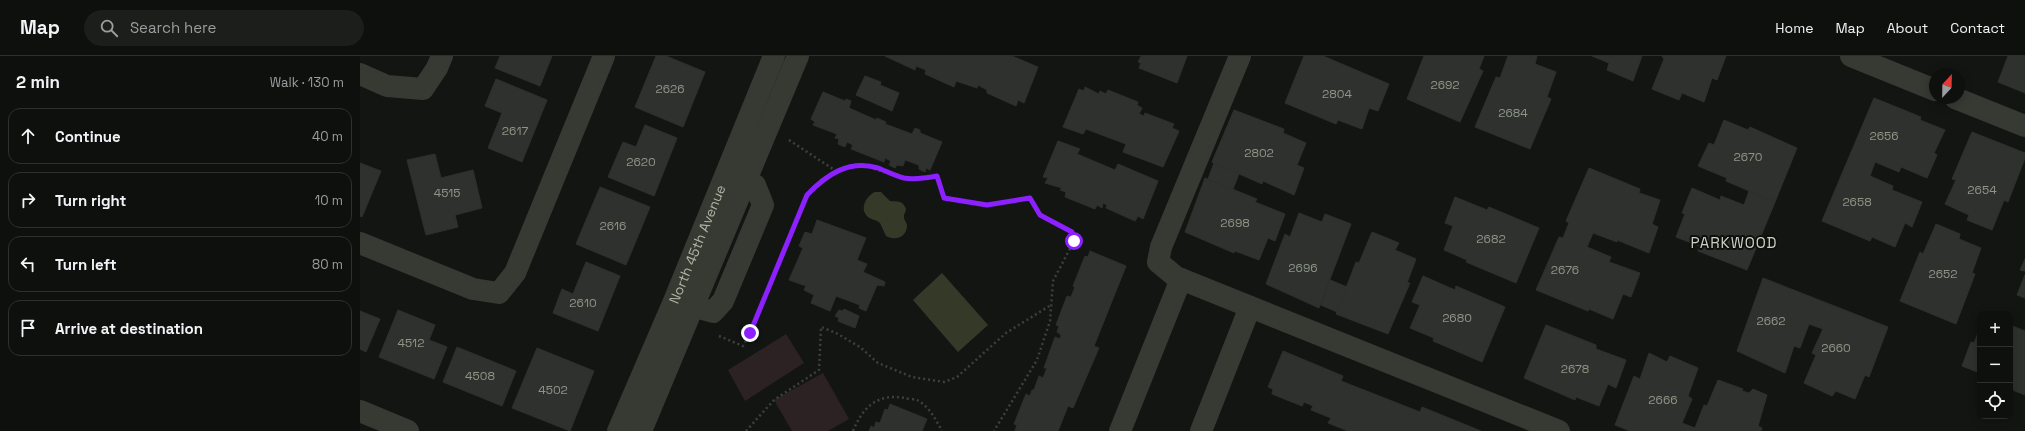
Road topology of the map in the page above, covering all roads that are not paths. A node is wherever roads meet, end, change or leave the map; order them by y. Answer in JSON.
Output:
{"nodes":[{"id":1,"x":442,"y":56,"type":"edge"},
{"id":2,"x":604,"y":56,"type":"edge"},
{"id":3,"x":774,"y":56,"type":"edge"},
{"id":4,"x":798,"y":56,"type":"edge"},
{"id":5,"x":1240,"y":56,"type":"edge"},
{"id":6,"x":1851,"y":56,"type":"edge"},
{"id":7,"x":360,"y":74,"type":"edge"},
{"id":8,"x":1929,"y":88,"type":"edge"},
{"id":9,"x":1965,"y":102,"type":"edge"},
{"id":10,"x":2025,"y":126,"type":"edge"},
{"id":11,"x":736,"y":176,"type":"junction"},
{"id":12,"x":360,"y":243,"type":"edge"},
{"id":13,"x":1181,"y":279,"type":"junction"},
{"id":14,"x":1250,"y":307,"type":"junction"},
{"id":15,"x":685,"y":310,"type":"junction"},
{"id":16,"x":360,"y":411,"type":"edge"},
{"id":17,"x":408,"y":431,"type":"edge"},
{"id":18,"x":618,"y":431,"type":"edge"},
{"id":19,"x":641,"y":431,"type":"edge"},
{"id":20,"x":1120,"y":431,"type":"edge"},
{"id":21,"x":1201,"y":431,"type":"edge"},
{"id":22,"x":1559,"y":431,"type":"edge"}],
"edges":[{"from":1,"to":7,"type":"street"},
{"from":2,"to":12,"type":"street"},
{"from":3,"to":11,"type":"street","name":"North 45th Avenue"},
{"from":4,"to":11,"type":"street"},
{"from":5,"to":13,"type":"street"},
{"from":6,"to":8,"type":"street"},
{"from":9,"to":10,"type":"street"},
{"from":11,"to":15,"type":"street","name":"North 45th Avenue"},
{"from":11,"to":15,"type":"street"},
{"from":13,"to":14,"type":"street"},
{"from":13,"to":20,"type":"street"},
{"from":14,"to":21,"type":"street"},
{"from":14,"to":22,"type":"street"},
{"from":15,"to":18,"type":"street","name":"North 45th Avenue"},
{"from":15,"to":19,"type":"street"},
{"from":16,"to":17,"type":"street"}]}
